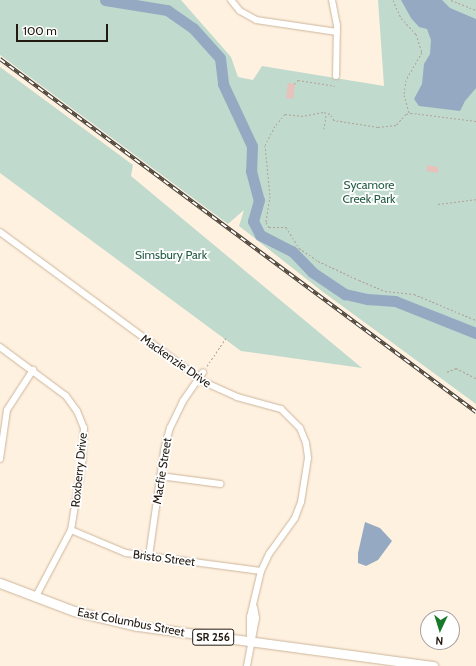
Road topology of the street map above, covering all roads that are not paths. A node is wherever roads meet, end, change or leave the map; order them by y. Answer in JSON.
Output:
{"nodes":[{"id":1,"x":231,"y":0,"type":"edge"},
{"id":2,"x":332,"y":0,"type":"edge"},
{"id":3,"x":337,"y":32,"type":"junction"},
{"id":4,"x":336,"y":76,"type":"dead end"},
{"id":5,"x":0,"y":232,"type":"edge"},
{"id":6,"x":0,"y":347,"type":"edge"},
{"id":7,"x":32,"y":370,"type":"junction"},
{"id":8,"x":203,"y":372,"type":"road end"},
{"id":9,"x":199,"y":378,"type":"junction"},
{"id":10,"x":0,"y":459,"type":"edge"},
{"id":11,"x":160,"y":476,"type":"junction"},
{"id":12,"x":220,"y":484,"type":"dead end"},
{"id":13,"x":71,"y":530,"type":"junction"},
{"id":14,"x":149,"y":556,"type":"junction"},
{"id":15,"x":261,"y":571,"type":"junction"},
{"id":16,"x":0,"y":583,"type":"edge"},
{"id":17,"x":35,"y":598,"type":"junction"},
{"id":18,"x":250,"y":642,"type":"junction"},
{"id":19,"x":247,"y":666,"type":"edge"},
{"id":20,"x":433,"y":666,"type":"edge"}],
"edges":[{"from":1,"to":3,"type":"street"},
{"from":2,"to":3,"type":"street"},
{"from":3,"to":4,"type":"street"},
{"from":5,"to":9,"type":"street","name":"Mackenzie Drive"},
{"from":6,"to":7,"type":"street","name":"Roxberry Drive"},
{"from":7,"to":10,"type":"street"},
{"from":7,"to":13,"type":"street","name":"Roxberry Drive"},
{"from":8,"to":9,"type":"street","name":"Macfie Street"},
{"from":9,"to":11,"type":"street","name":"Macfie Street"},
{"from":9,"to":15,"type":"street","name":"Mackenzie Drive"},
{"from":11,"to":12,"type":"street"},
{"from":11,"to":14,"type":"street","name":"Macfie Street"},
{"from":13,"to":14,"type":"street","name":"Bristo Street"},
{"from":13,"to":17,"type":"street","name":"Roxberry Drive"},
{"from":14,"to":15,"type":"street","name":"Bristo Street"},
{"from":15,"to":18,"type":"street","name":"Mackenzie Drive"},
{"from":16,"to":17,"type":"main road","name":"East Columbus Street","number":"SR 256"},
{"from":17,"to":18,"type":"main road","name":"East Columbus Street","number":"SR 256"},
{"from":18,"to":19,"type":"street","name":"Mackenzie Drive"},
{"from":18,"to":20,"type":"main road","name":"East Columbus Street","number":"SR 256"}]}
